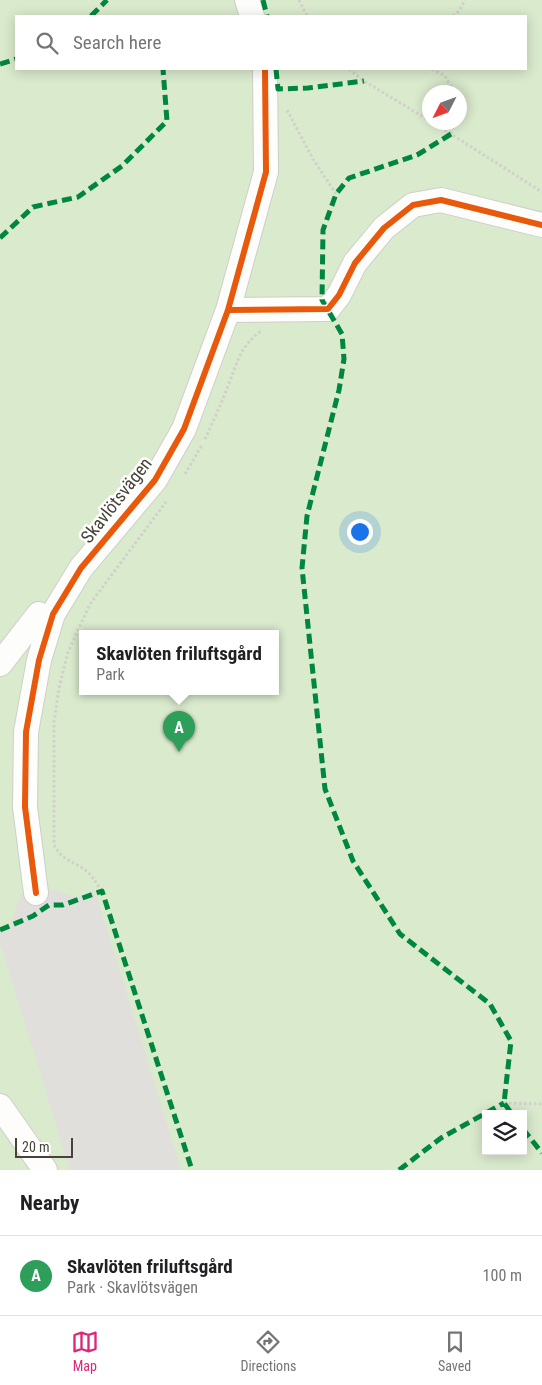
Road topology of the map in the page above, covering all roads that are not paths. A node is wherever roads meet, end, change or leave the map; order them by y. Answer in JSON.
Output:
{"nodes":[{"id":1,"x":248,"y":0,"type":"edge"},
{"id":2,"x":252,"y":15,"type":"edge"},
{"id":3,"x":266,"y":70,"type":"edge"},
{"id":4,"x":542,"y":225,"type":"edge"},
{"id":5,"x":228,"y":310,"type":"junction"},
{"id":6,"x":39,"y":614,"type":"dead end"},
{"id":7,"x":0,"y":664,"type":"edge"},
{"id":8,"x":36,"y":893,"type":"dead end"},
{"id":9,"x":0,"y":1106,"type":"edge"},
{"id":10,"x":45,"y":1170,"type":"edge"}],
"edges":[{"from":1,"to":2,"type":"street"},
{"from":3,"to":5,"type":"street","name":"Skavlötsvägen"},
{"from":4,"to":5,"type":"street"},
{"from":5,"to":8,"type":"street","name":"Skavlötsvägen"},
{"from":6,"to":7,"type":"street"},
{"from":9,"to":10,"type":"street"}]}
